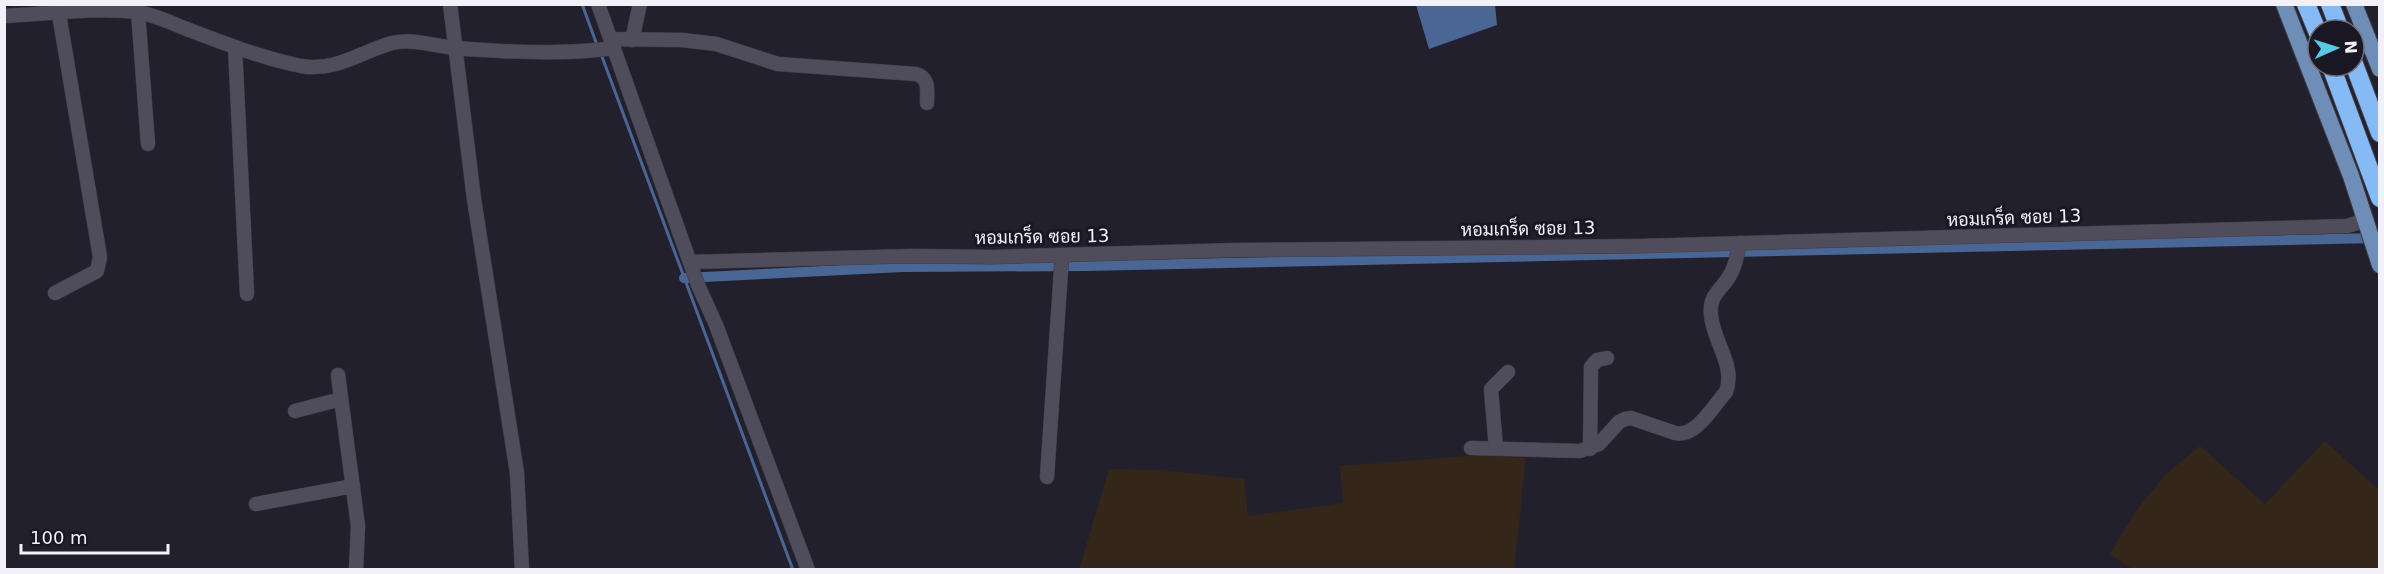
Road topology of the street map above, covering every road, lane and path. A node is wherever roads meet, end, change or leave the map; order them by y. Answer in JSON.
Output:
{"nodes":[{"id":1,"x":450,"y":4,"type":"edge"},
{"id":2,"x":598,"y":4,"type":"edge"},
{"id":3,"x":640,"y":4,"type":"edge"},
{"id":4,"x":2284,"y":4,"type":"edge"},
{"id":5,"x":2306,"y":4,"type":"edge"},
{"id":6,"x":2330,"y":4,"type":"edge"},
{"id":7,"x":2354,"y":4,"type":"edge"},
{"id":8,"x":138,"y":12,"type":"junction"},
{"id":9,"x":59,"y":14,"type":"junction"},
{"id":10,"x":4,"y":16,"type":"edge"},
{"id":11,"x":2312,"y":18,"type":"edge"},
{"id":12,"x":2336,"y":18,"type":"edge"},
{"id":13,"x":632,"y":40,"type":"junction"},
{"id":14,"x":236,"y":46,"type":"junction"},
{"id":15,"x":610,"y":46,"type":"junction"},
{"id":16,"x":455,"y":48,"type":"junction"},
{"id":17,"x":2379,"y":69,"type":"edge"},
{"id":18,"x":2335,"y":78,"type":"edge"},
{"id":19,"x":2359,"y":78,"type":"edge"},
{"id":20,"x":927,"y":103,"type":"dead end"},
{"id":21,"x":2379,"y":133,"type":"edge"},
{"id":22,"x":148,"y":144,"type":"dead end"},
{"id":23,"x":2379,"y":198,"type":"edge"},
{"id":24,"x":2366,"y":223,"type":"junction"},
{"id":25,"x":1738,"y":250,"type":"junction"},
{"id":26,"x":1061,"y":263,"type":"junction"},
{"id":27,"x":2379,"y":265,"type":"edge"},
{"id":28,"x":694,"y":273,"type":"junction"},
{"id":29,"x":55,"y":293,"type":"dead end"},
{"id":30,"x":247,"y":294,"type":"dead end"},
{"id":31,"x":1607,"y":358,"type":"dead end"},
{"id":32,"x":1508,"y":372,"type":"dead end"},
{"id":33,"x":338,"y":375,"type":"dead end"},
{"id":34,"x":341,"y":399,"type":"junction"},
{"id":35,"x":296,"y":411,"type":"dead end"},
{"id":36,"x":1471,"y":448,"type":"dead end"},
{"id":37,"x":1496,"y":448,"type":"junction"},
{"id":38,"x":1590,"y":449,"type":"junction"},
{"id":39,"x":1047,"y":477,"type":"dead end"},
{"id":40,"x":353,"y":486,"type":"junction"},
{"id":41,"x":256,"y":504,"type":"dead end"},
{"id":42,"x":356,"y":570,"type":"edge"},
{"id":43,"x":522,"y":570,"type":"edge"},
{"id":44,"x":808,"y":570,"type":"edge"}],
"edges":[{"from":1,"to":16,"type":"street"},
{"from":2,"to":15,"type":"street"},
{"from":3,"to":13,"type":"street"},
{"from":4,"to":24,"type":"main road"},
{"from":5,"to":11,"type":"highway"},
{"from":6,"to":12,"type":"highway"},
{"from":7,"to":17,"type":"main road"},
{"from":8,"to":9,"type":"street"},
{"from":8,"to":14,"type":"street"},
{"from":8,"to":22,"type":"street"},
{"from":9,"to":10,"type":"street"},
{"from":9,"to":29,"type":"street"},
{"from":13,"to":15,"type":"street"},
{"from":13,"to":20,"type":"street"},
{"from":14,"to":16,"type":"street"},
{"from":14,"to":30,"type":"street"},
{"from":15,"to":16,"type":"street"},
{"from":15,"to":28,"type":"street"},
{"from":16,"to":43,"type":"street"},
{"from":18,"to":23,"type":"highway"},
{"from":19,"to":21,"type":"highway"},
{"from":24,"to":25,"type":"street","name":"หอมเกร็ด ซอย 13"},
{"from":24,"to":27,"type":"main road"},
{"from":25,"to":26,"type":"street","name":"หอมเกร็ด ซอย 13"},
{"from":25,"to":38,"type":"street"},
{"from":26,"to":28,"type":"street","name":"หอมเกร็ด ซอย 13"},
{"from":26,"to":39,"type":"street"},
{"from":28,"to":44,"type":"street"},
{"from":31,"to":38,"type":"street"},
{"from":32,"to":37,"type":"street"},
{"from":33,"to":34,"type":"street"},
{"from":34,"to":35,"type":"street"},
{"from":34,"to":40,"type":"street"},
{"from":36,"to":37,"type":"street"},
{"from":37,"to":38,"type":"street"},
{"from":40,"to":41,"type":"street"},
{"from":40,"to":42,"type":"street"}]}
